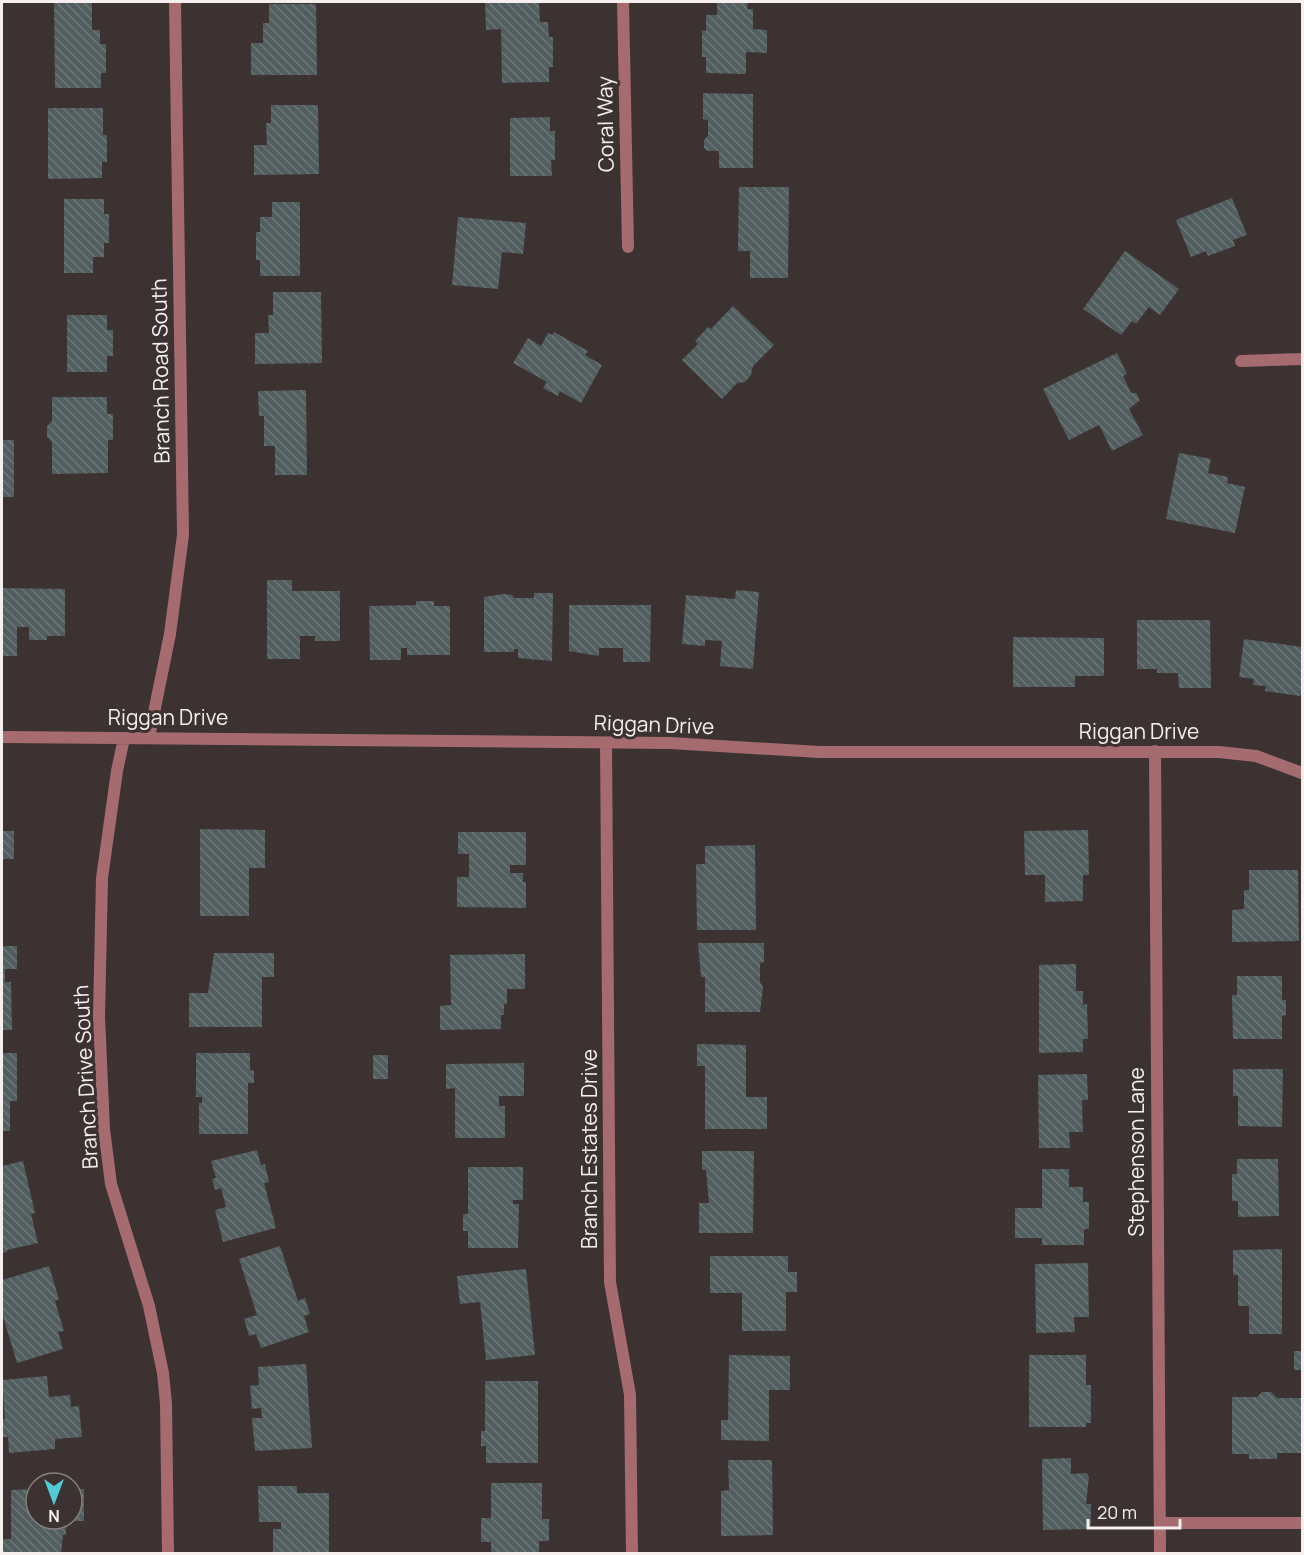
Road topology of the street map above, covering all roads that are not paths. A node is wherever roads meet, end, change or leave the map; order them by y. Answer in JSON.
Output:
{"nodes":[{"id":1,"x":175,"y":2,"type":"edge"},
{"id":2,"x":623,"y":2,"type":"edge"},
{"id":3,"x":628,"y":247,"type":"dead end"},
{"id":4,"x":1302,"y":359,"type":"edge"},
{"id":5,"x":1241,"y":361,"type":"dead end"},
{"id":6,"x":2,"y":737,"type":"edge"},
{"id":7,"x":149,"y":737,"type":"junction"},
{"id":8,"x":124,"y":738,"type":"junction"},
{"id":9,"x":606,"y":743,"type":"junction"},
{"id":10,"x":1155,"y":751,"type":"junction"},
{"id":11,"x":1302,"y":773,"type":"edge"},
{"id":12,"x":1161,"y":1523,"type":"junction"},
{"id":13,"x":1302,"y":1523,"type":"edge"},
{"id":14,"x":168,"y":1554,"type":"edge"},
{"id":15,"x":632,"y":1554,"type":"edge"},
{"id":16,"x":1160,"y":1554,"type":"edge"}],
"edges":[{"from":1,"to":7,"type":"street","name":"Branch Road South"},
{"from":2,"to":3,"type":"street","name":"Coral Way"},
{"from":4,"to":5,"type":"street"},
{"from":6,"to":8,"type":"street","name":"Riggan Drive"},
{"from":7,"to":8,"type":"street","name":"Riggan Drive"},
{"from":7,"to":9,"type":"street","name":"Riggan Drive"},
{"from":8,"to":14,"type":"street","name":"Branch Drive South"},
{"from":9,"to":10,"type":"street","name":"Riggan Drive"},
{"from":9,"to":15,"type":"street","name":"Branch Estates Drive"},
{"from":10,"to":11,"type":"street","name":"Riggan Drive"},
{"from":10,"to":12,"type":"street","name":"Stephenson Lane"},
{"from":12,"to":13,"type":"street"},
{"from":12,"to":16,"type":"street","name":"Stephenson Lane"}]}
